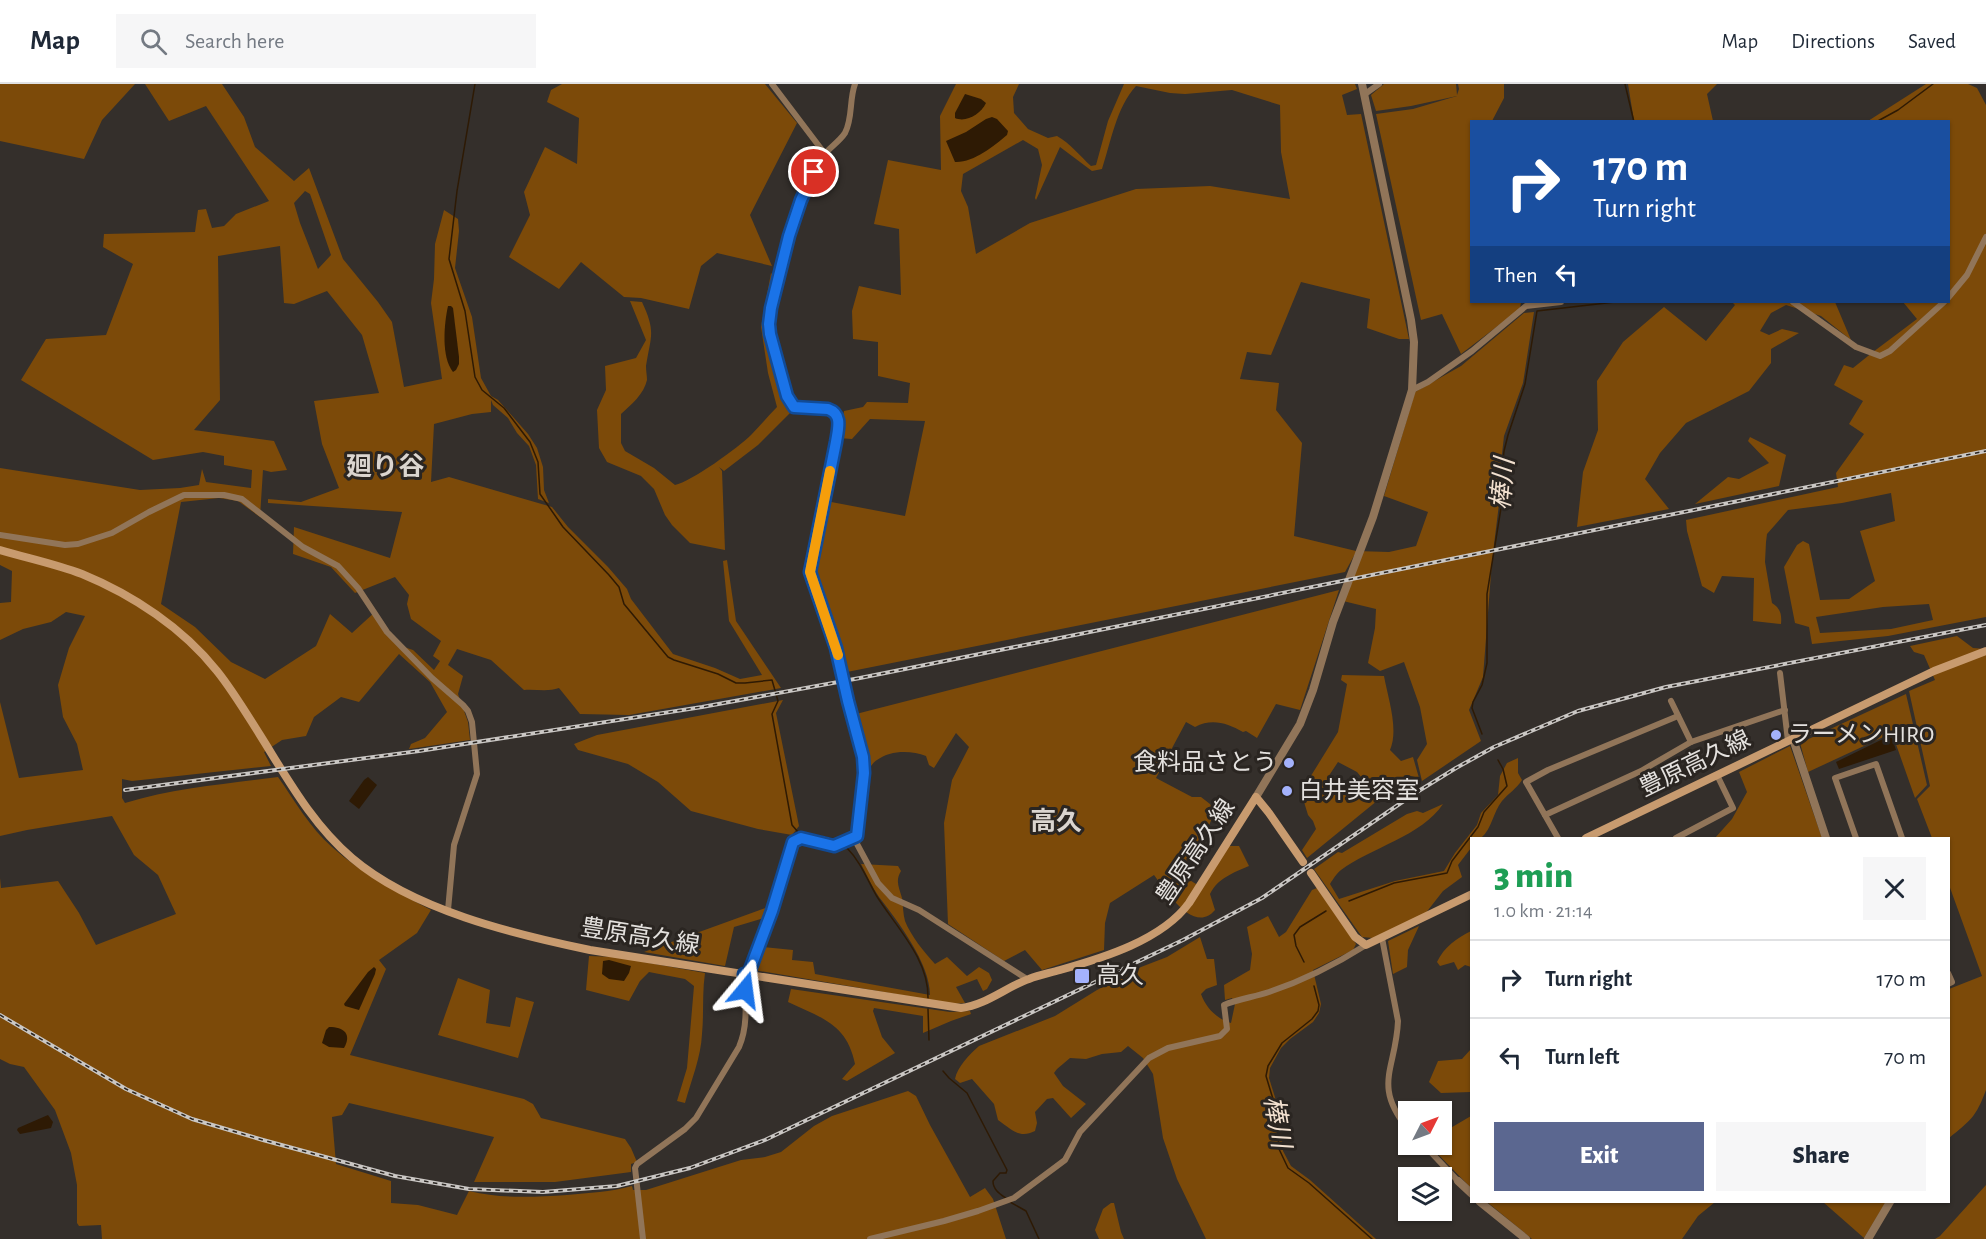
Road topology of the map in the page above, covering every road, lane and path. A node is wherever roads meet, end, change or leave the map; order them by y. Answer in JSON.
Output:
{"nodes":[{"id":1,"x":772,"y":84,"type":"edge"},
{"id":2,"x":855,"y":84,"type":"edge"},
{"id":3,"x":1362,"y":84,"type":"edge"},
{"id":4,"x":1379,"y":84,"type":"edge"},
{"id":5,"x":1365,"y":94,"type":"junction"},
{"id":6,"x":825,"y":154,"type":"junction"},
{"id":7,"x":1986,"y":237,"type":"edge"},
{"id":8,"x":1950,"y":296,"type":"edge"},
{"id":9,"x":1552,"y":303,"type":"edge"},
{"id":10,"x":1794,"y":303,"type":"edge"},
{"id":11,"x":1943,"y":303,"type":"edge"},
{"id":12,"x":1412,"y":390,"type":"junction"},
{"id":13,"x":0,"y":535,"type":"edge"},
{"id":14,"x":0,"y":550,"type":"edge"},
{"id":15,"x":1986,"y":651,"type":"edge"},
{"id":16,"x":1780,"y":673,"type":"dead end"},
{"id":17,"x":1671,"y":701,"type":"dead end"},
{"id":18,"x":1785,"y":710,"type":"junction"},
{"id":19,"x":1678,"y":716,"type":"junction"},
{"id":20,"x":1790,"y":740,"type":"junction"},
{"id":21,"x":1690,"y":741,"type":"junction"},
{"id":22,"x":1717,"y":774,"type":"junction"},
{"id":23,"x":1256,"y":797,"type":"junction"},
{"id":24,"x":1545,"y":815,"type":"junction"},
{"id":25,"x":1601,"y":835,"type":"edge"},
{"id":26,"x":857,"y":836,"type":"junction"},
{"id":27,"x":1557,"y":837,"type":"edge"},
{"id":28,"x":1678,"y":837,"type":"edge"},
{"id":29,"x":1826,"y":837,"type":"edge"},
{"id":30,"x":1856,"y":837,"type":"edge"},
{"id":31,"x":1902,"y":837,"type":"edge"},
{"id":32,"x":1303,"y":862,"type":"dead end"},
{"id":33,"x":1311,"y":873,"type":"dead end"},
{"id":34,"x":1470,"y":895,"type":"edge"},
{"id":35,"x":448,"y":910,"type":"junction"},
{"id":36,"x":1382,"y":938,"type":"junction"},
{"id":37,"x":1366,"y":945,"type":"junction"},
{"id":38,"x":746,"y":975,"type":"junction"},
{"id":39,"x":1028,"y":979,"type":"junction"},
{"id":40,"x":1398,"y":1117,"type":"edge"},
{"id":41,"x":1434,"y":1155,"type":"edge"},
{"id":42,"x":1458,"y":1180,"type":"joint"},
{"id":43,"x":1470,"y":1192,"type":"edge"},
{"id":44,"x":1481,"y":1203,"type":"edge"},
{"id":45,"x":1889,"y":1203,"type":"edge"},
{"id":46,"x":644,"y":1239,"type":"edge"},
{"id":47,"x":870,"y":1239,"type":"edge"},
{"id":48,"x":1526,"y":1239,"type":"edge"},
{"id":49,"x":1868,"y":1239,"type":"edge"}],
"edges":[{"from":1,"to":6,"type":"street"},
{"from":2,"to":6,"type":"street"},
{"from":3,"to":5,"type":"street"},
{"from":4,"to":5,"type":"street"},
{"from":5,"to":12,"type":"street"},
{"from":6,"to":26,"type":"street"},
{"from":7,"to":8,"type":"street"},
{"from":9,"to":12,"type":"street"},
{"from":10,"to":11,"type":"street"},
{"from":12,"to":23,"type":"street"},
{"from":13,"to":35,"type":"street"},
{"from":14,"to":35,"type":"main road","name":"豊原高久線"},
{"from":15,"to":20,"type":"main road","name":"豊原高久線"},
{"from":16,"to":18,"type":"street"},
{"from":17,"to":19,"type":"street"},
{"from":18,"to":20,"type":"street"},
{"from":18,"to":21,"type":"street"},
{"from":19,"to":21,"type":"street"},
{"from":19,"to":24,"type":"street"},
{"from":20,"to":22,"type":"main road","name":"豊原高久線"},
{"from":20,"to":29,"type":"street"},
{"from":21,"to":24,"type":"street"},
{"from":22,"to":25,"type":"main road","name":"豊原高久線"},
{"from":22,"to":28,"type":"street"},
{"from":23,"to":32,"type":"main road","name":"豊原高久線"},
{"from":23,"to":39,"type":"main road","name":"豊原高久線"},
{"from":24,"to":27,"type":"street"},
{"from":26,"to":38,"type":"street"},
{"from":26,"to":39,"type":"street"},
{"from":30,"to":31,"type":"street"},
{"from":33,"to":37,"type":"main road"},
{"from":34,"to":36,"type":"main road"},
{"from":35,"to":38,"type":"main road","name":"豊原高久線"},
{"from":36,"to":37,"type":"main road"},
{"from":36,"to":40,"type":"street"},
{"from":37,"to":47,"type":"street"},
{"from":38,"to":39,"type":"main road","name":"豊原高久線"},
{"from":38,"to":46,"type":"street"},
{"from":41,"to":42,"type":"street"},
{"from":42,"to":43,"type":"street"},
{"from":44,"to":48,"type":"street"},
{"from":45,"to":49,"type":"street"}]}
